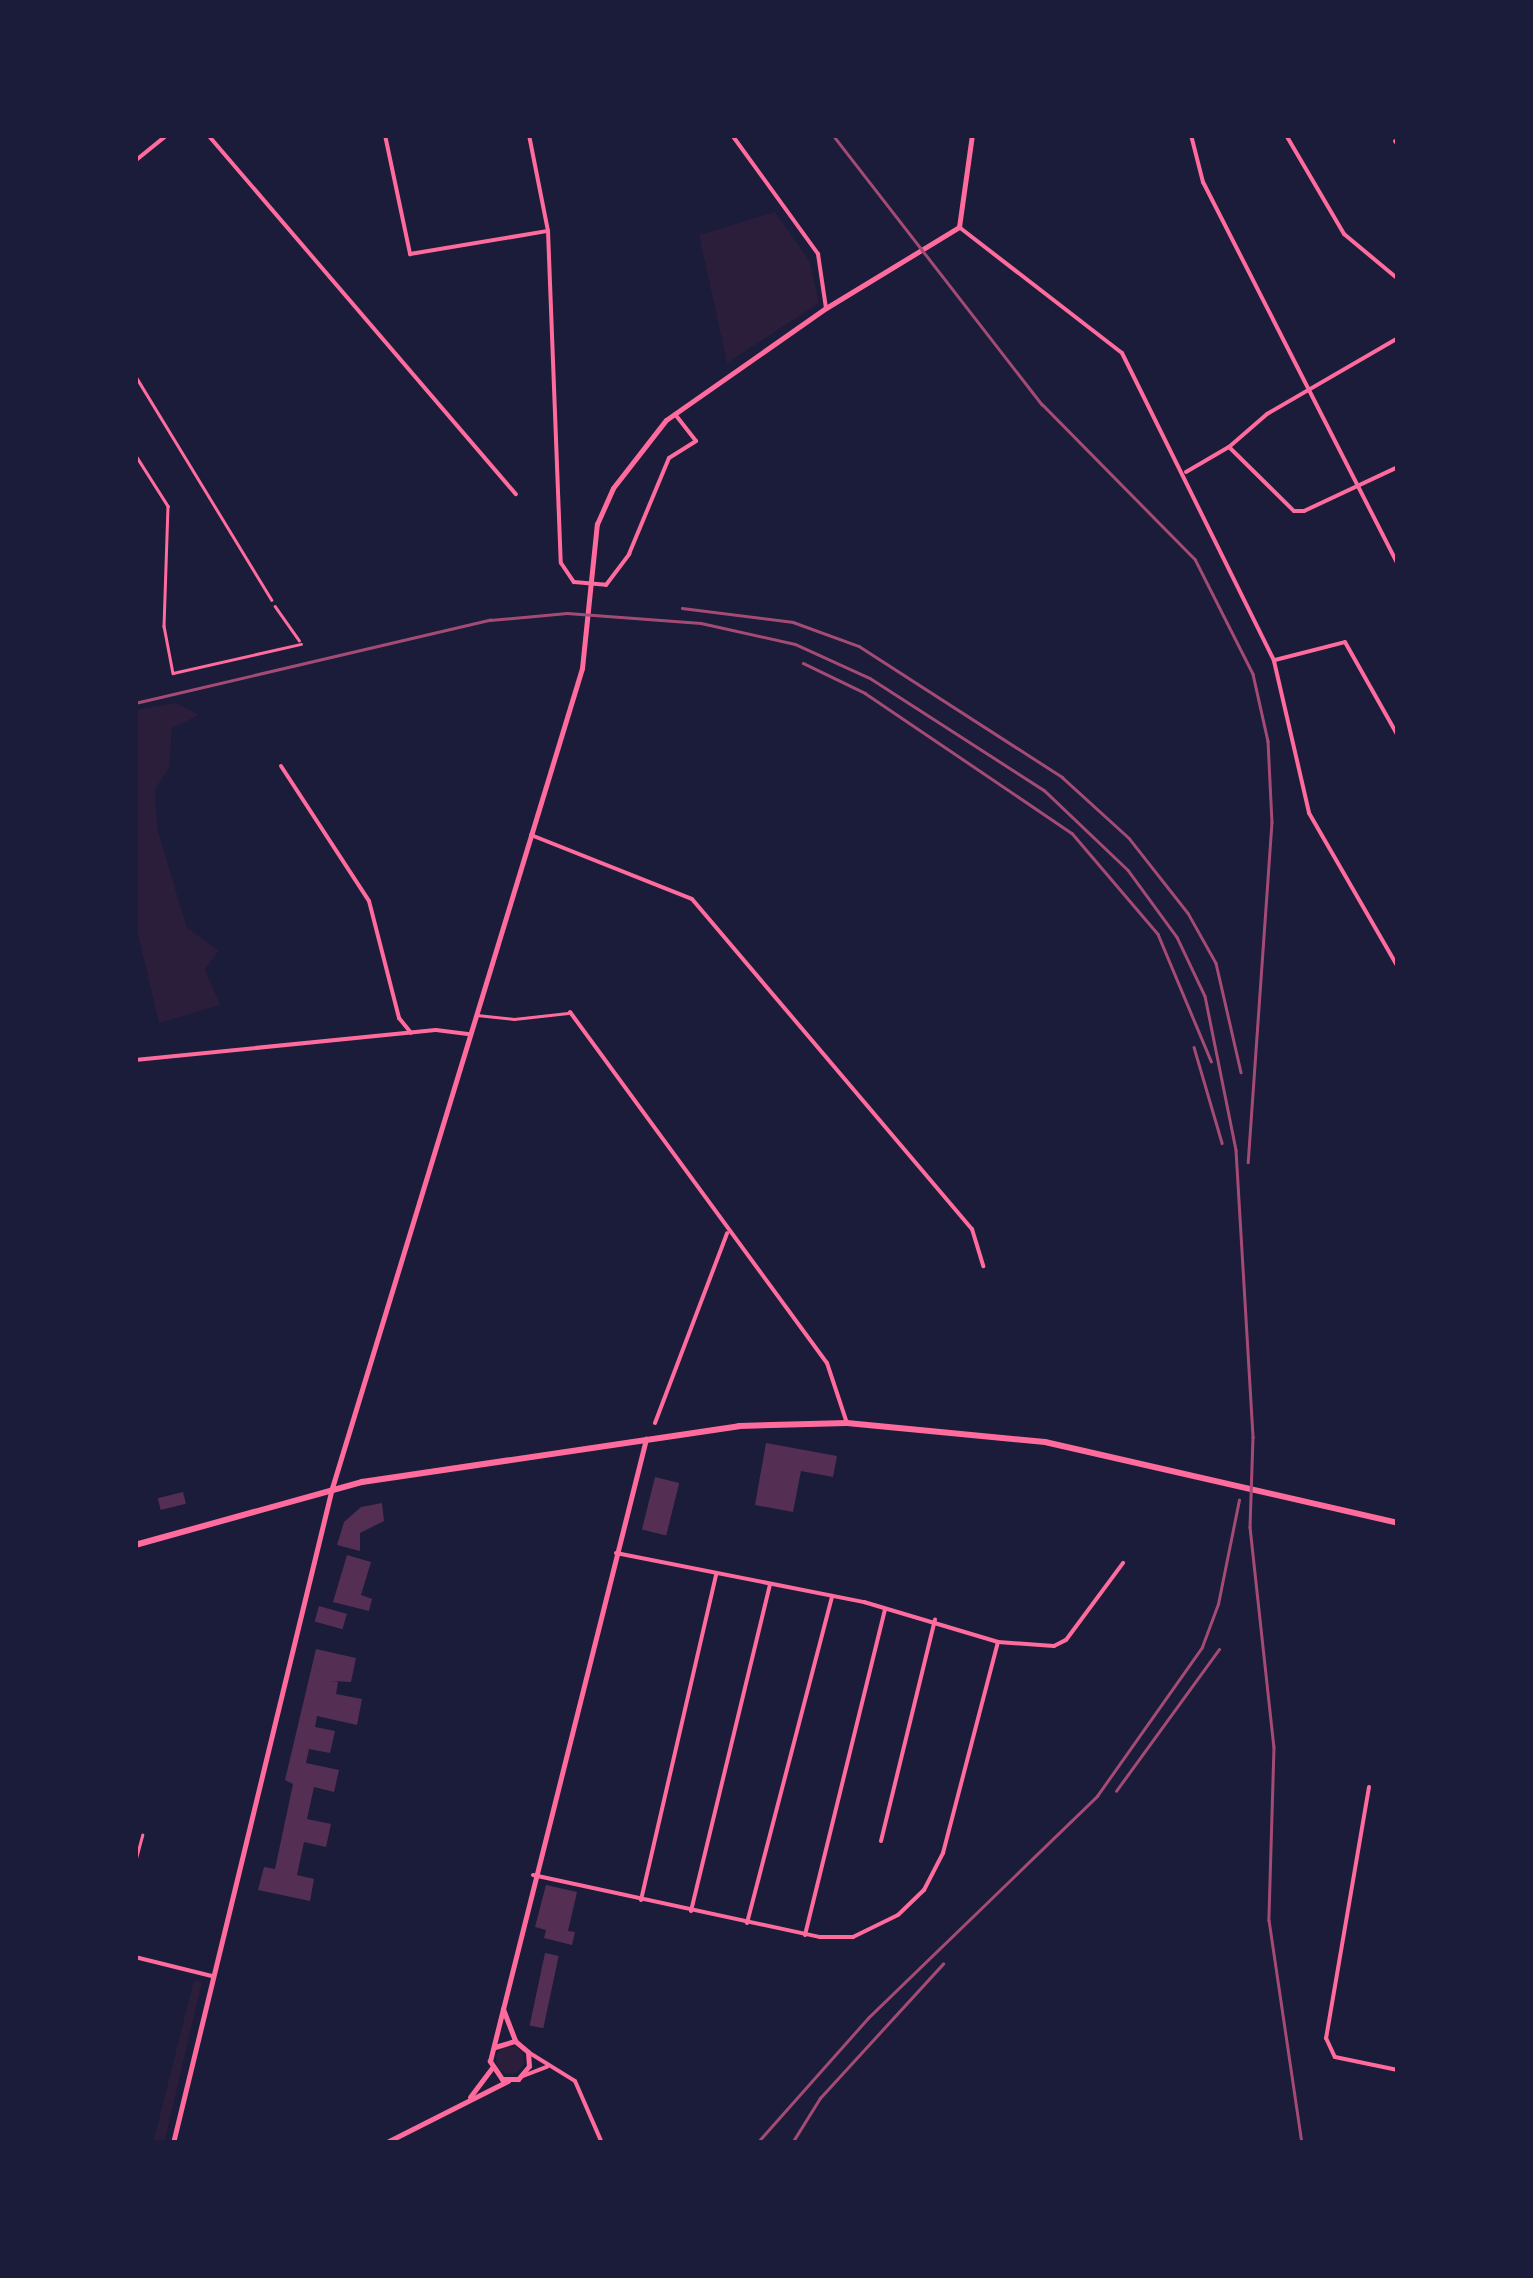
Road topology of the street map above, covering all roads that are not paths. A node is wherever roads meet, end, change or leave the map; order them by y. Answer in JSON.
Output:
{"nodes":[{"id":1,"x":168,"y":135,"type":"edge"},
{"id":2,"x":208,"y":135,"type":"edge"},
{"id":3,"x":384,"y":135,"type":"edge"},
{"id":4,"x":528,"y":135,"type":"edge"},
{"id":5,"x":732,"y":135,"type":"edge"},
{"id":6,"x":972,"y":135,"type":"edge"},
{"id":7,"x":1190,"y":135,"type":"edge"},
{"id":8,"x":1286,"y":135,"type":"edge"},
{"id":9,"x":135,"y":161,"type":"edge"},
{"id":10,"x":958,"y":227,"type":"junction"},
{"id":11,"x":548,"y":231,"type":"junction"},
{"id":12,"x":1398,"y":279,"type":"edge"},
{"id":13,"x":826,"y":308,"type":"junction"},
{"id":14,"x":1398,"y":338,"type":"edge"},
{"id":15,"x":135,"y":375,"type":"edge"},
{"id":16,"x":1310,"y":389,"type":"junction"},
{"id":17,"x":676,"y":414,"type":"junction"},
{"id":18,"x":1230,"y":447,"type":"junction"},
{"id":19,"x":135,"y":454,"type":"edge"},
{"id":20,"x":1398,"y":466,"type":"edge"},
{"id":21,"x":1186,"y":472,"type":"junction"},
{"id":22,"x":1361,"y":487,"type":"junction"},
{"id":23,"x":516,"y":494,"type":"dead end"},
{"id":24,"x":1398,"y":565,"type":"edge"},
{"id":25,"x":272,"y":600,"type":"road end"},
{"id":26,"x":301,"y":644,"type":"road end"},
{"id":27,"x":1274,"y":660,"type":"junction"},
{"id":28,"x":1398,"y":736,"type":"edge"},
{"id":29,"x":280,"y":766,"type":"dead end"},
{"id":30,"x":530,"y":835,"type":"junction"},
{"id":31,"x":1398,"y":967,"type":"edge"},
{"id":32,"x":570,"y":1012,"type":"joint"},
{"id":33,"x":476,"y":1014,"type":"junction"},
{"id":34,"x":411,"y":1033,"type":"junction"},
{"id":35,"x":470,"y":1034,"type":"junction"},
{"id":36,"x":135,"y":1060,"type":"edge"},
{"id":37,"x":727,"y":1233,"type":"junction"},
{"id":38,"x":983,"y":1266,"type":"dead end"},
{"id":39,"x":655,"y":1423,"type":"dead end"},
{"id":40,"x":847,"y":1424,"type":"junction"},
{"id":41,"x":646,"y":1439,"type":"junction"},
{"id":42,"x":332,"y":1488,"type":"junction"},
{"id":43,"x":1398,"y":1523,"type":"edge"},
{"id":44,"x":135,"y":1545,"type":"edge"},
{"id":45,"x":616,"y":1552,"type":"junction"},
{"id":46,"x":1123,"y":1563,"type":"dead end"},
{"id":47,"x":716,"y":1574,"type":"junction"},
{"id":48,"x":770,"y":1583,"type":"junction"},
{"id":49,"x":832,"y":1596,"type":"junction"},
{"id":50,"x":886,"y":1608,"type":"junction"},
{"id":51,"x":935,"y":1620,"type":"junction"},
{"id":52,"x":998,"y":1642,"type":"junction"},
{"id":53,"x":1369,"y":1786,"type":"dead end"},
{"id":54,"x":142,"y":1835,"type":"dead end"},
{"id":55,"x":881,"y":1841,"type":"dead end"},
{"id":56,"x":135,"y":1862,"type":"edge"},
{"id":57,"x":533,"y":1876,"type":"junction"},
{"id":58,"x":641,"y":1900,"type":"junction"},
{"id":59,"x":691,"y":1911,"type":"junction"},
{"id":60,"x":747,"y":1923,"type":"junction"},
{"id":61,"x":805,"y":1935,"type":"junction"},
{"id":62,"x":135,"y":1957,"type":"edge"},
{"id":63,"x":212,"y":1976,"type":"junction"},
{"id":64,"x":503,"y":2009,"type":"junction"},
{"id":65,"x":515,"y":2041,"type":"junction"},
{"id":66,"x":495,"y":2047,"type":"junction"},
{"id":67,"x":528,"y":2052,"type":"junction"},
{"id":68,"x":548,"y":2067,"type":"junction"},
{"id":69,"x":492,"y":2068,"type":"junction"},
{"id":70,"x":1398,"y":2070,"type":"edge"},
{"id":71,"x":523,"y":2076,"type":"junction"},
{"id":72,"x":511,"y":2080,"type":"junction"},
{"id":73,"x":464,"y":2103,"type":"junction"},
{"id":74,"x":173,"y":2143,"type":"edge"},
{"id":75,"x":385,"y":2143,"type":"edge"},
{"id":76,"x":602,"y":2143,"type":"edge"}],
"edges":[{"from":1,"to":9,"type":"street"},
{"from":2,"to":23,"type":"street"},
{"from":3,"to":11,"type":"street"},
{"from":4,"to":11,"type":"street"},
{"from":5,"to":13,"type":"street"},
{"from":6,"to":10,"type":"street"},
{"from":7,"to":16,"type":"street"},
{"from":8,"to":12,"type":"street"},
{"from":10,"to":13,"type":"street"},
{"from":10,"to":21,"type":"street"},
{"from":11,"to":17,"type":"street"},
{"from":13,"to":17,"type":"street"},
{"from":14,"to":16,"type":"street"},
{"from":15,"to":25,"type":"street"},
{"from":16,"to":18,"type":"street"},
{"from":16,"to":22,"type":"street"},
{"from":17,"to":30,"type":"street"},
{"from":18,"to":21,"type":"street"},
{"from":18,"to":22,"type":"street"},
{"from":19,"to":26,"type":"street"},
{"from":20,"to":22,"type":"street"},
{"from":21,"to":27,"type":"street"},
{"from":22,"to":24,"type":"street"},
{"from":27,"to":28,"type":"street"},
{"from":27,"to":31,"type":"street"},
{"from":29,"to":34,"type":"street"},
{"from":30,"to":33,"type":"street"},
{"from":30,"to":38,"type":"street"},
{"from":32,"to":33,"type":"street"},
{"from":32,"to":37,"type":"street"},
{"from":33,"to":35,"type":"street"},
{"from":34,"to":35,"type":"street"},
{"from":34,"to":36,"type":"street"},
{"from":35,"to":42,"type":"street"},
{"from":37,"to":39,"type":"street"},
{"from":37,"to":40,"type":"street"},
{"from":40,"to":41,"type":"main road"},
{"from":40,"to":43,"type":"main road"},
{"from":41,"to":42,"type":"main road"},
{"from":41,"to":45,"type":"street"},
{"from":42,"to":44,"type":"main road"},
{"from":42,"to":63,"type":"street"},
{"from":45,"to":47,"type":"street"},
{"from":45,"to":57,"type":"street"},
{"from":46,"to":52,"type":"street"},
{"from":47,"to":48,"type":"street"},
{"from":47,"to":58,"type":"street"},
{"from":48,"to":49,"type":"street"},
{"from":48,"to":59,"type":"street"},
{"from":49,"to":50,"type":"street"},
{"from":49,"to":60,"type":"street"},
{"from":50,"to":51,"type":"street"},
{"from":50,"to":61,"type":"street"},
{"from":51,"to":52,"type":"street"},
{"from":51,"to":55,"type":"street"},
{"from":52,"to":61,"type":"street"},
{"from":53,"to":70,"type":"street"},
{"from":54,"to":56,"type":"street"},
{"from":57,"to":58,"type":"street"},
{"from":57,"to":64,"type":"street"},
{"from":58,"to":59,"type":"street"},
{"from":59,"to":60,"type":"street"},
{"from":60,"to":61,"type":"street"},
{"from":62,"to":63,"type":"street"},
{"from":63,"to":74,"type":"street"},
{"from":64,"to":65,"type":"street"},
{"from":64,"to":66,"type":"street"},
{"from":65,"to":66,"type":"street"},
{"from":65,"to":67,"type":"street"},
{"from":66,"to":69,"type":"street"},
{"from":67,"to":68,"type":"street"},
{"from":67,"to":71,"type":"street"},
{"from":68,"to":71,"type":"street"},
{"from":68,"to":76,"type":"street"},
{"from":69,"to":72,"type":"street"},
{"from":69,"to":73,"type":"street"},
{"from":71,"to":72,"type":"street"},
{"from":72,"to":73,"type":"street"},
{"from":73,"to":75,"type":"street"}]}
